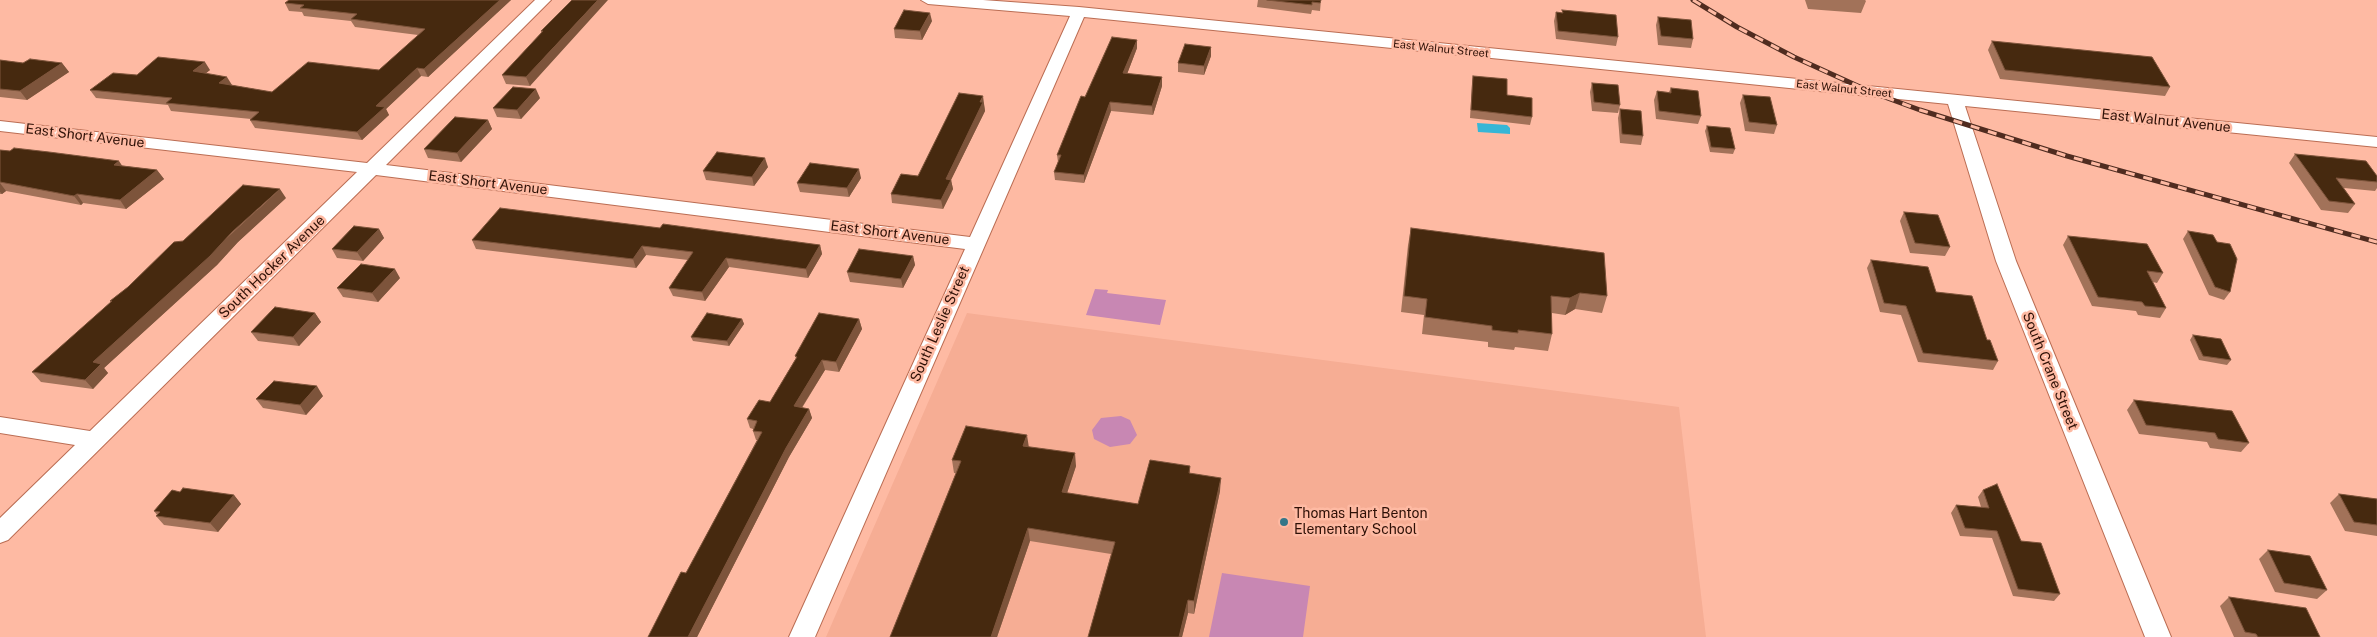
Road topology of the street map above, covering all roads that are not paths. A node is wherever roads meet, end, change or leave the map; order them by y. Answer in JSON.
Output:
{"nodes":[{"id":1,"x":544,"y":0,"type":"edge"},
{"id":2,"x":928,"y":0,"type":"edge"},
{"id":3,"x":1079,"y":12,"type":"junction"},
{"id":4,"x":1955,"y":100,"type":"junction"},
{"id":5,"x":0,"y":126,"type":"edge"},
{"id":6,"x":2377,"y":142,"type":"edge"},
{"id":7,"x":371,"y":170,"type":"junction"},
{"id":8,"x":975,"y":244,"type":"junction"},
{"id":9,"x":0,"y":425,"type":"edge"},
{"id":10,"x":94,"y":440,"type":"junction"},
{"id":11,"x":0,"y":533,"type":"edge"},
{"id":12,"x":802,"y":637,"type":"edge"},
{"id":13,"x":2158,"y":637,"type":"edge"}],
"edges":[{"from":1,"to":7,"type":"street","name":"South Hocker Avenue"},
{"from":2,"to":3,"type":"street","name":"East Walnut Street"},
{"from":3,"to":4,"type":"street","name":"East Walnut Street"},
{"from":3,"to":8,"type":"street","name":"South Leslie Street"},
{"from":4,"to":6,"type":"street","name":"East Walnut Avenue"},
{"from":4,"to":13,"type":"street","name":"South Crane Street"},
{"from":5,"to":7,"type":"street","name":"East Short Avenue"},
{"from":7,"to":8,"type":"street","name":"East Short Avenue"},
{"from":7,"to":10,"type":"street","name":"South Hocker Avenue"},
{"from":8,"to":12,"type":"street","name":"South Leslie Street"},
{"from":9,"to":10,"type":"street"},
{"from":10,"to":11,"type":"street","name":"South Hocker Avenue"}]}
